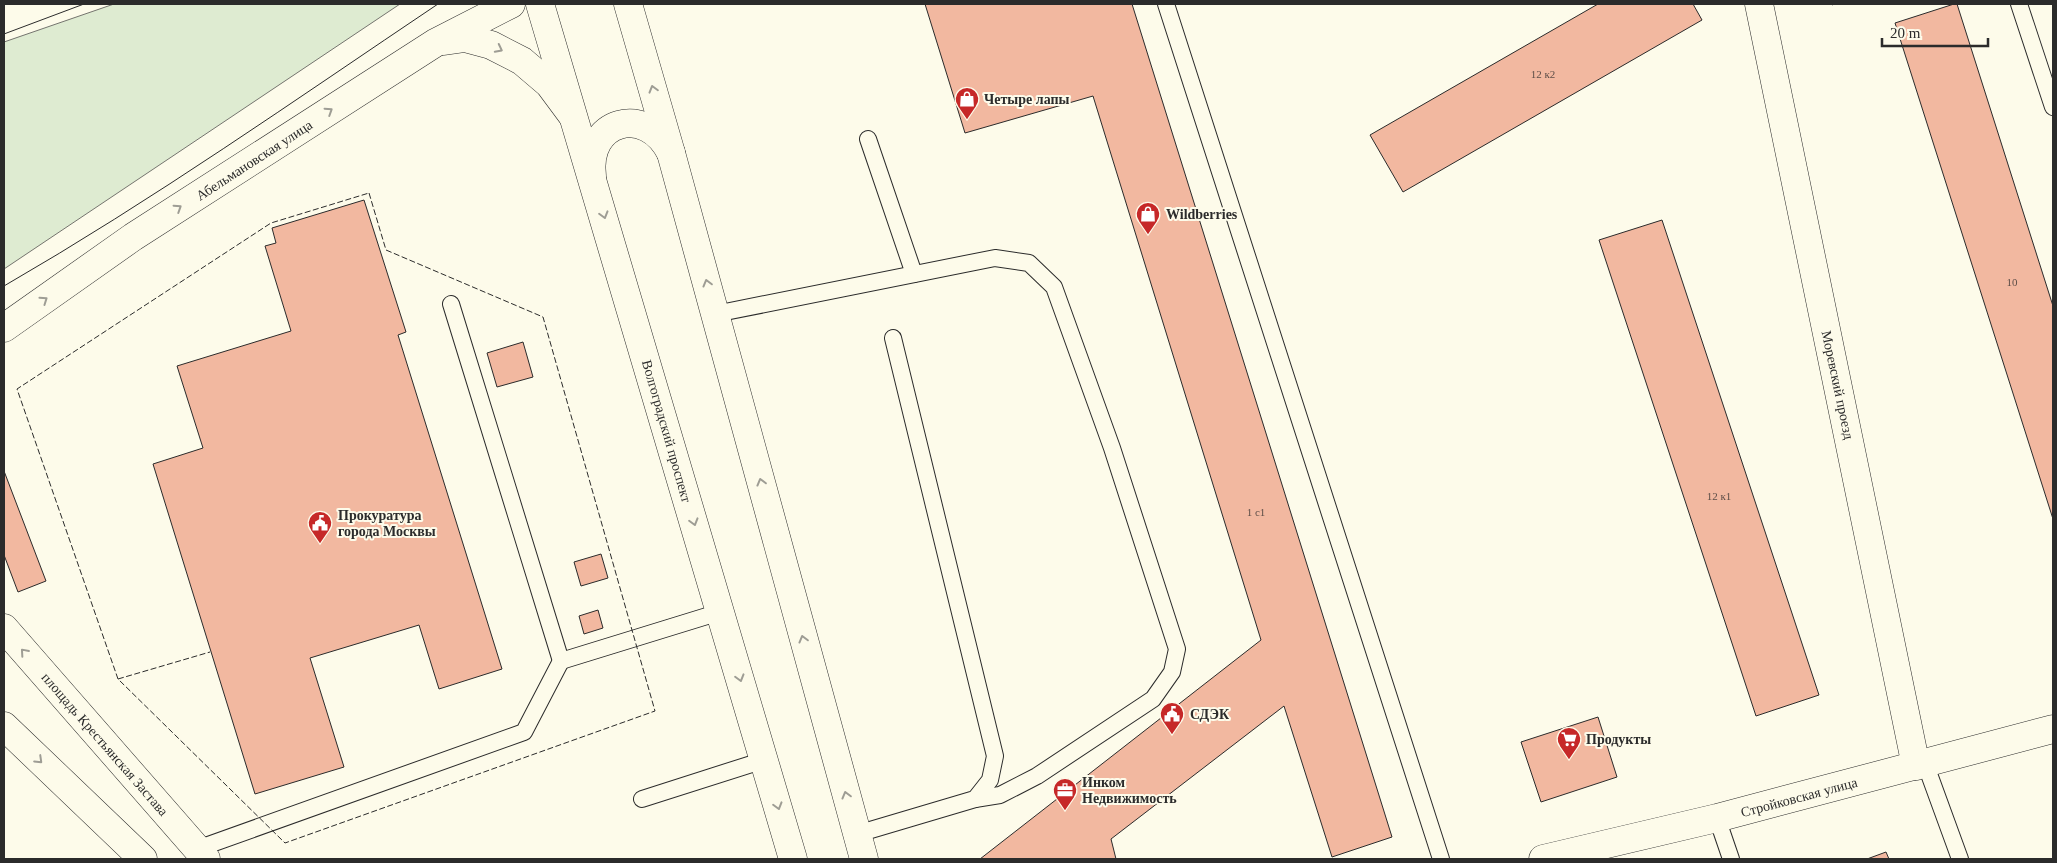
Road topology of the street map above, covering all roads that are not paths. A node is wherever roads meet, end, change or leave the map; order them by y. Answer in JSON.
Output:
{"nodes":[{"id":1,"x":511,"y":4,"type":"edge"},
{"id":2,"x":540,"y":4,"type":"edge"},
{"id":3,"x":628,"y":4,"type":"edge"},
{"id":4,"x":1166,"y":4,"type":"edge"},
{"id":5,"x":1759,"y":4,"type":"edge"},
{"id":6,"x":2019,"y":4,"type":"edge"},
{"id":7,"x":435,"y":43,"type":"junction"},
{"id":8,"x":2053,"y":107,"type":"edge"},
{"id":9,"x":575,"y":118,"type":"junction"},
{"id":10,"x":868,"y":139,"type":"dead end"},
{"id":11,"x":671,"y":153,"type":"junction"},
{"id":12,"x":592,"y":176,"type":"junction"},
{"id":13,"x":914,"y":274,"type":"junction"},
{"id":14,"x":451,"y":304,"type":"dead end"},
{"id":15,"x":715,"y":314,"type":"junction"},
{"id":16,"x":4,"y":328,"type":"edge"},
{"id":17,"x":893,"y":338,"type":"dead end"},
{"id":18,"x":720,"y":612,"type":"junction"},
{"id":19,"x":4,"y":628,"type":"edge"},
{"id":20,"x":561,"y":660,"type":"junction"},
{"id":21,"x":4,"y":726,"type":"edge"},
{"id":22,"x":2053,"y":729,"type":"edge"},
{"id":23,"x":764,"y":760,"type":"junction"},
{"id":24,"x":1920,"y":765,"type":"junction"},
{"id":25,"x":642,"y":799,"type":"dead end"},
{"id":26,"x":975,"y":799,"type":"junction"},
{"id":27,"x":1717,"y":818,"type":"junction"},
{"id":28,"x":856,"y":834,"type":"junction"},
{"id":29,"x":202,"y":854,"type":"edge"},
{"id":30,"x":143,"y":859,"type":"edge"},
{"id":31,"x":793,"y":859,"type":"edge"},
{"id":32,"x":864,"y":859,"type":"edge"},
{"id":33,"x":1441,"y":859,"type":"edge"},
{"id":34,"x":1543,"y":859,"type":"edge"},
{"id":35,"x":1731,"y":859,"type":"edge"},
{"id":36,"x":1960,"y":859,"type":"edge"}],
"edges":[{"from":1,"to":7,"type":"main road","name":"Абельмановская улица"},
{"from":2,"to":9,"type":"main road","name":"Волгоградский проспект"},
{"from":11,"to":3,"type":"main road","one_way":true},
{"from":4,"to":33,"type":"lane"},
{"from":5,"to":24,"type":"main road","name":"Моревский проезд"},
{"from":6,"to":8,"type":"lane"},
{"from":7,"to":9,"type":"main road","one_way":true},
{"from":16,"to":7,"type":"main road","name":"Абельмановская улица","one_way":true},
{"from":9,"to":12,"type":"main road","name":"Волгоградский проспект"},
{"from":10,"to":13,"type":"lane"},
{"from":11,"to":12,"type":"main road"},
{"from":15,"to":11,"type":"main road","one_way":true},
{"from":12,"to":18,"type":"main road","name":"Волгоградский проспект","one_way":true},
{"from":13,"to":15,"type":"lane"},
{"from":13,"to":26,"type":"lane"},
{"from":14,"to":20,"type":"lane"},
{"from":28,"to":15,"type":"main road","one_way":true},
{"from":17,"to":26,"type":"lane"},
{"from":18,"to":20,"type":"lane"},
{"from":18,"to":23,"type":"main road","name":"Волгоградский проспект","one_way":true},
{"from":29,"to":19,"type":"main road","name":"площадь Крестьянская Застава","one_way":true},
{"from":20,"to":29,"type":"lane"},
{"from":21,"to":30,"type":"main road","one_way":true},
{"from":22,"to":24,"type":"main road","name":"Стройковская улица"},
{"from":23,"to":25,"type":"lane"},
{"from":23,"to":31,"type":"main road","name":"Волгоградский проспект","one_way":true},
{"from":24,"to":27,"type":"main road","name":"Стройковская улица"},
{"from":24,"to":36,"type":"lane"},
{"from":26,"to":28,"type":"lane"},
{"from":27,"to":34,"type":"main road","name":"Стройковская улица"},
{"from":27,"to":35,"type":"lane"},
{"from":28,"to":32,"type":"main road"}]}
